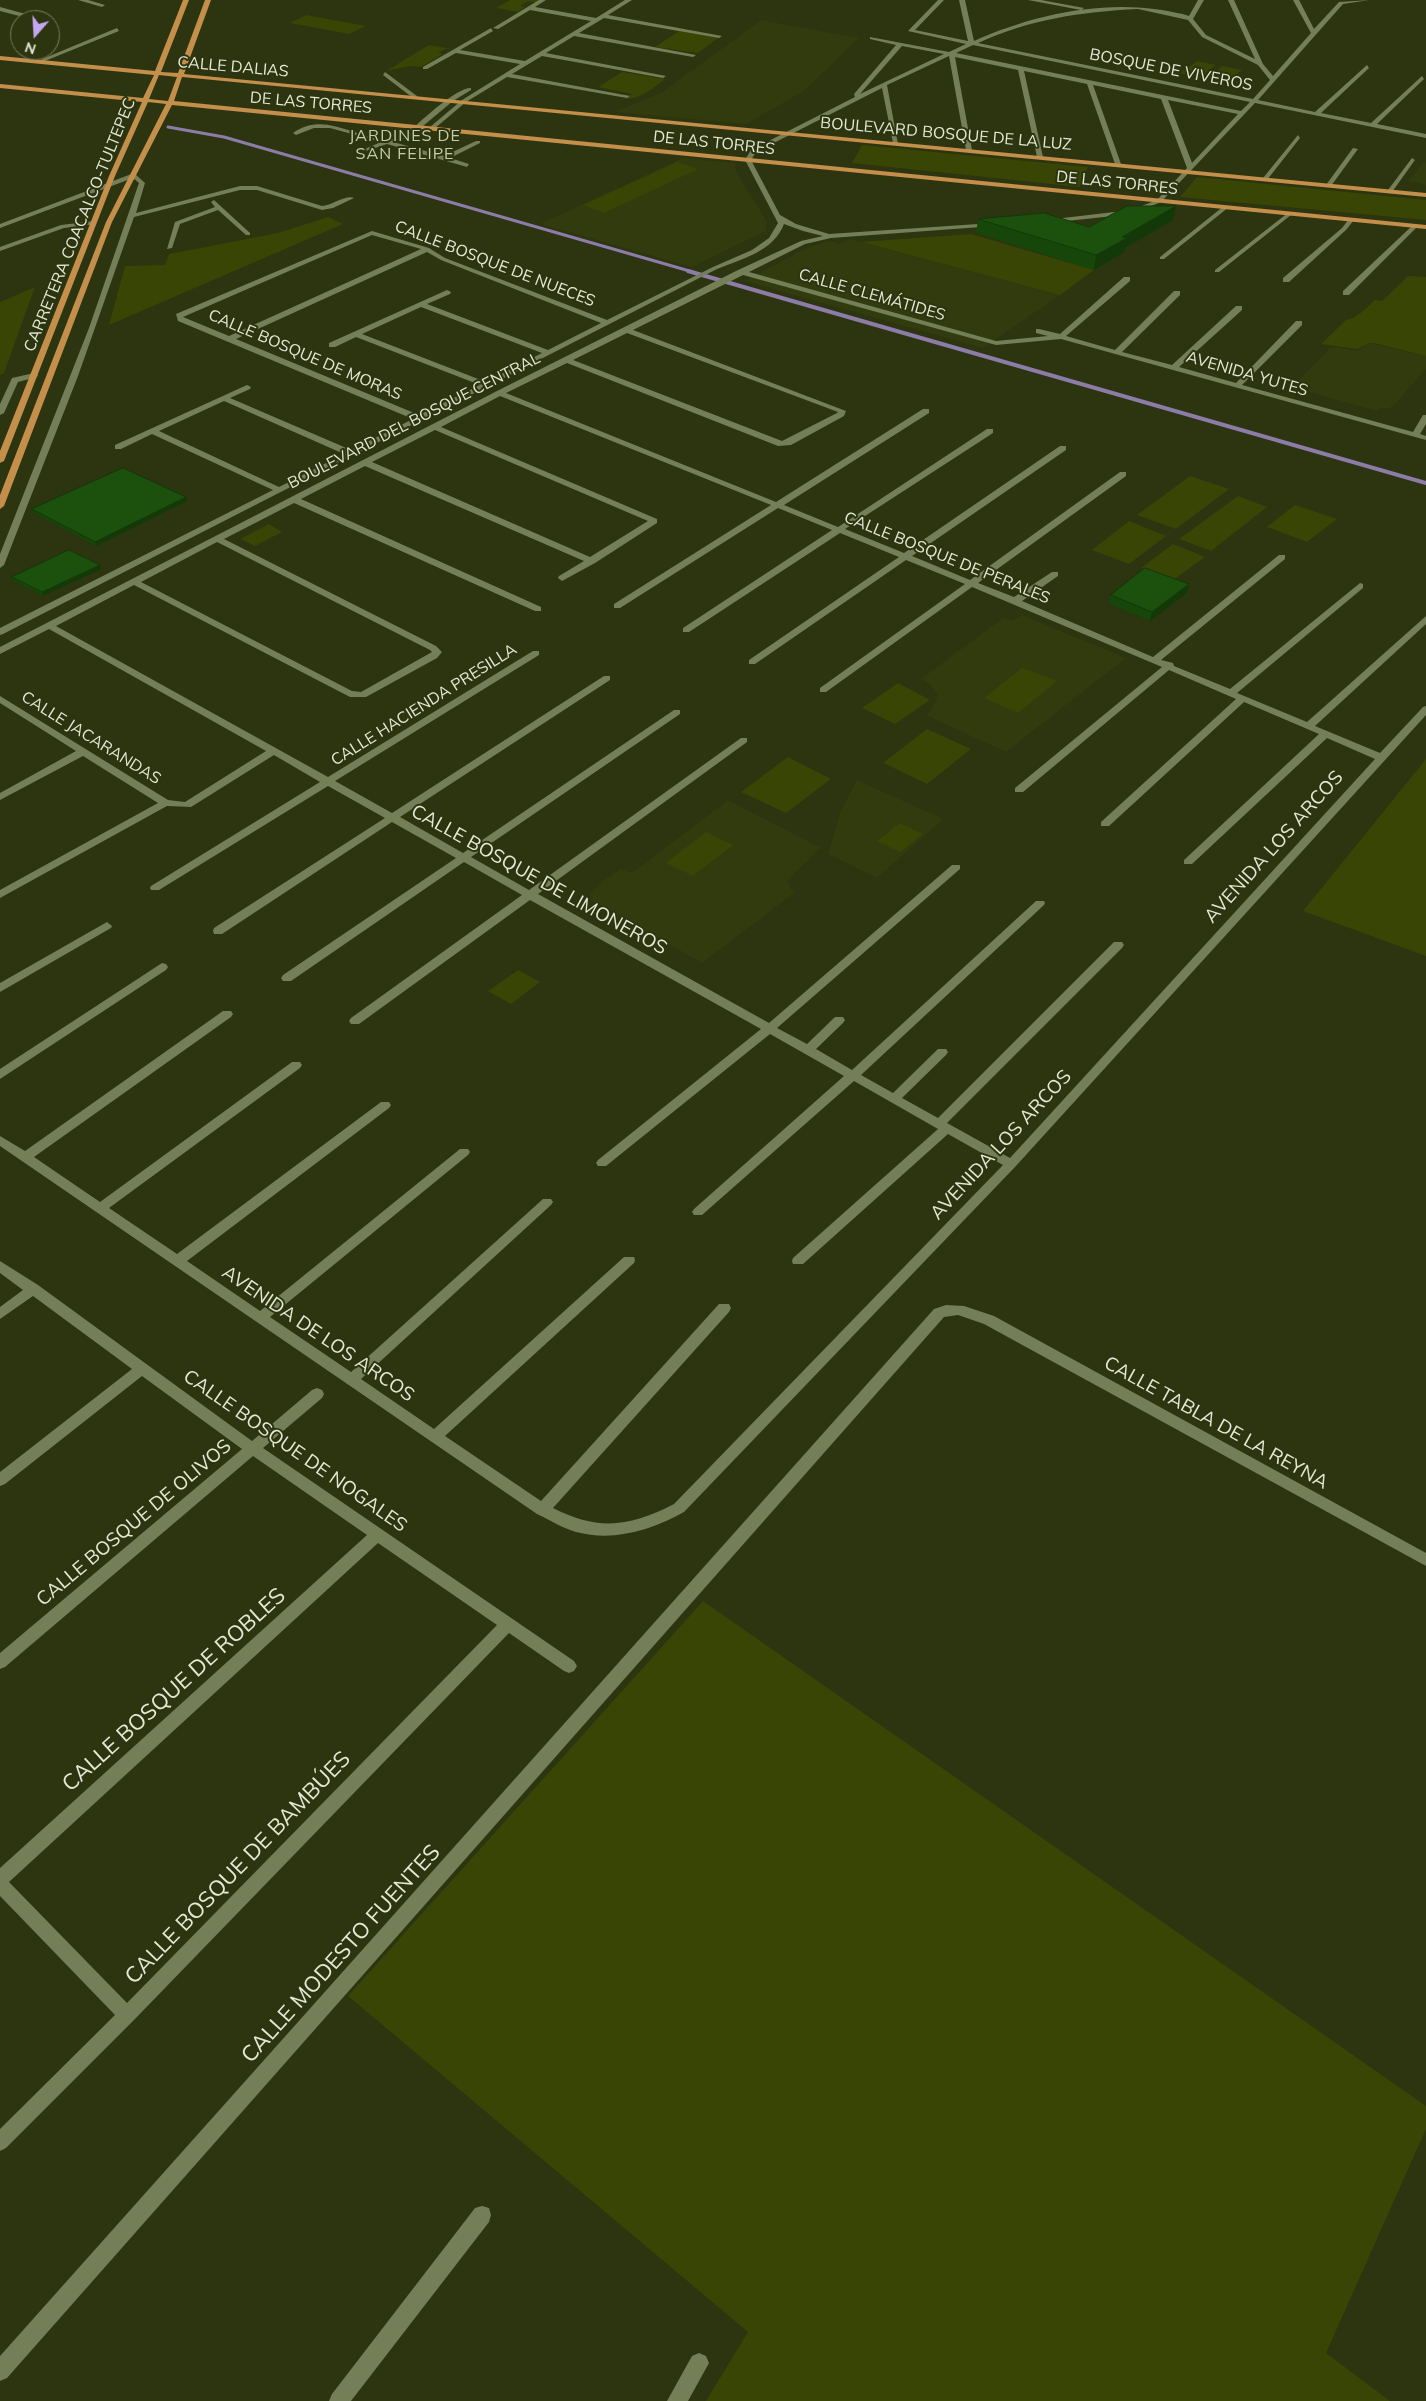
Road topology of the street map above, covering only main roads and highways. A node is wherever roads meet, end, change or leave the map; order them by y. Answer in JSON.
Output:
{"nodes":[{"id":1,"x":186,"y":0,"type":"edge"},
{"id":2,"x":208,"y":0,"type":"edge"},
{"id":3,"x":182,"y":8,"type":"junction"},
{"id":4,"x":190,"y":8,"type":"dead end"},
{"id":5,"x":198,"y":8,"type":"dead end"},
{"id":6,"x":205,"y":8,"type":"junction"},
{"id":7,"x":0,"y":58,"type":"edge"},
{"id":8,"x":157,"y":74,"type":"junction"},
{"id":9,"x":182,"y":76,"type":"junction"},
{"id":10,"x":0,"y":86,"type":"edge"},
{"id":11,"x":145,"y":101,"type":"junction"},
{"id":12,"x":464,"y":101,"type":"joint"},
{"id":13,"x":170,"y":103,"type":"junction"},
{"id":14,"x":1426,"y":194,"type":"edge"},
{"id":15,"x":1426,"y":228,"type":"edge"},
{"id":16,"x":0,"y":461,"type":"edge"},
{"id":17,"x":0,"y":506,"type":"edge"}],
"edges":[{"from":1,"to":3,"type":"main road","name":"CARRETERA COACALCO-TULTEPEC"},
{"from":2,"to":6,"type":"main road","name":"CARRETERA COACALCO-TULTEPEC"},
{"from":3,"to":4,"type":"main road"},
{"from":3,"to":8,"type":"main road","name":"CARRETERA COACALCO-TULTEPEC"},
{"from":5,"to":6,"type":"main road"},
{"from":6,"to":9,"type":"main road","name":"CARRETERA COACALCO-TULTEPEC"},
{"from":7,"to":8,"type":"main road","name":"CALLE DALIAS"},
{"from":8,"to":9,"type":"main road","name":"CALLE DALIAS"},
{"from":8,"to":11,"type":"main road","name":"CARRETERA COACALCO-TULTEPEC"},
{"from":9,"to":12,"type":"main road","name":"CALLE DALIAS"},
{"from":9,"to":13,"type":"main road","name":"CARRETERA COACALCO-TULTEPEC"},
{"from":10,"to":11,"type":"main road","name":"DE LAS TORRES"},
{"from":11,"to":13,"type":"main road","name":"DE LAS TORRES"},
{"from":11,"to":16,"type":"main road","name":"CARRETERA COACALCO-TULTEPEC"},
{"from":12,"to":14,"type":"main road","name":"BOULEVARD BOSQUE DE LA LUZ"},
{"from":13,"to":15,"type":"main road","name":"DE LAS TORRES"},
{"from":13,"to":17,"type":"main road","name":"CARRETERA COACALCO-TULTEPEC"}]}
